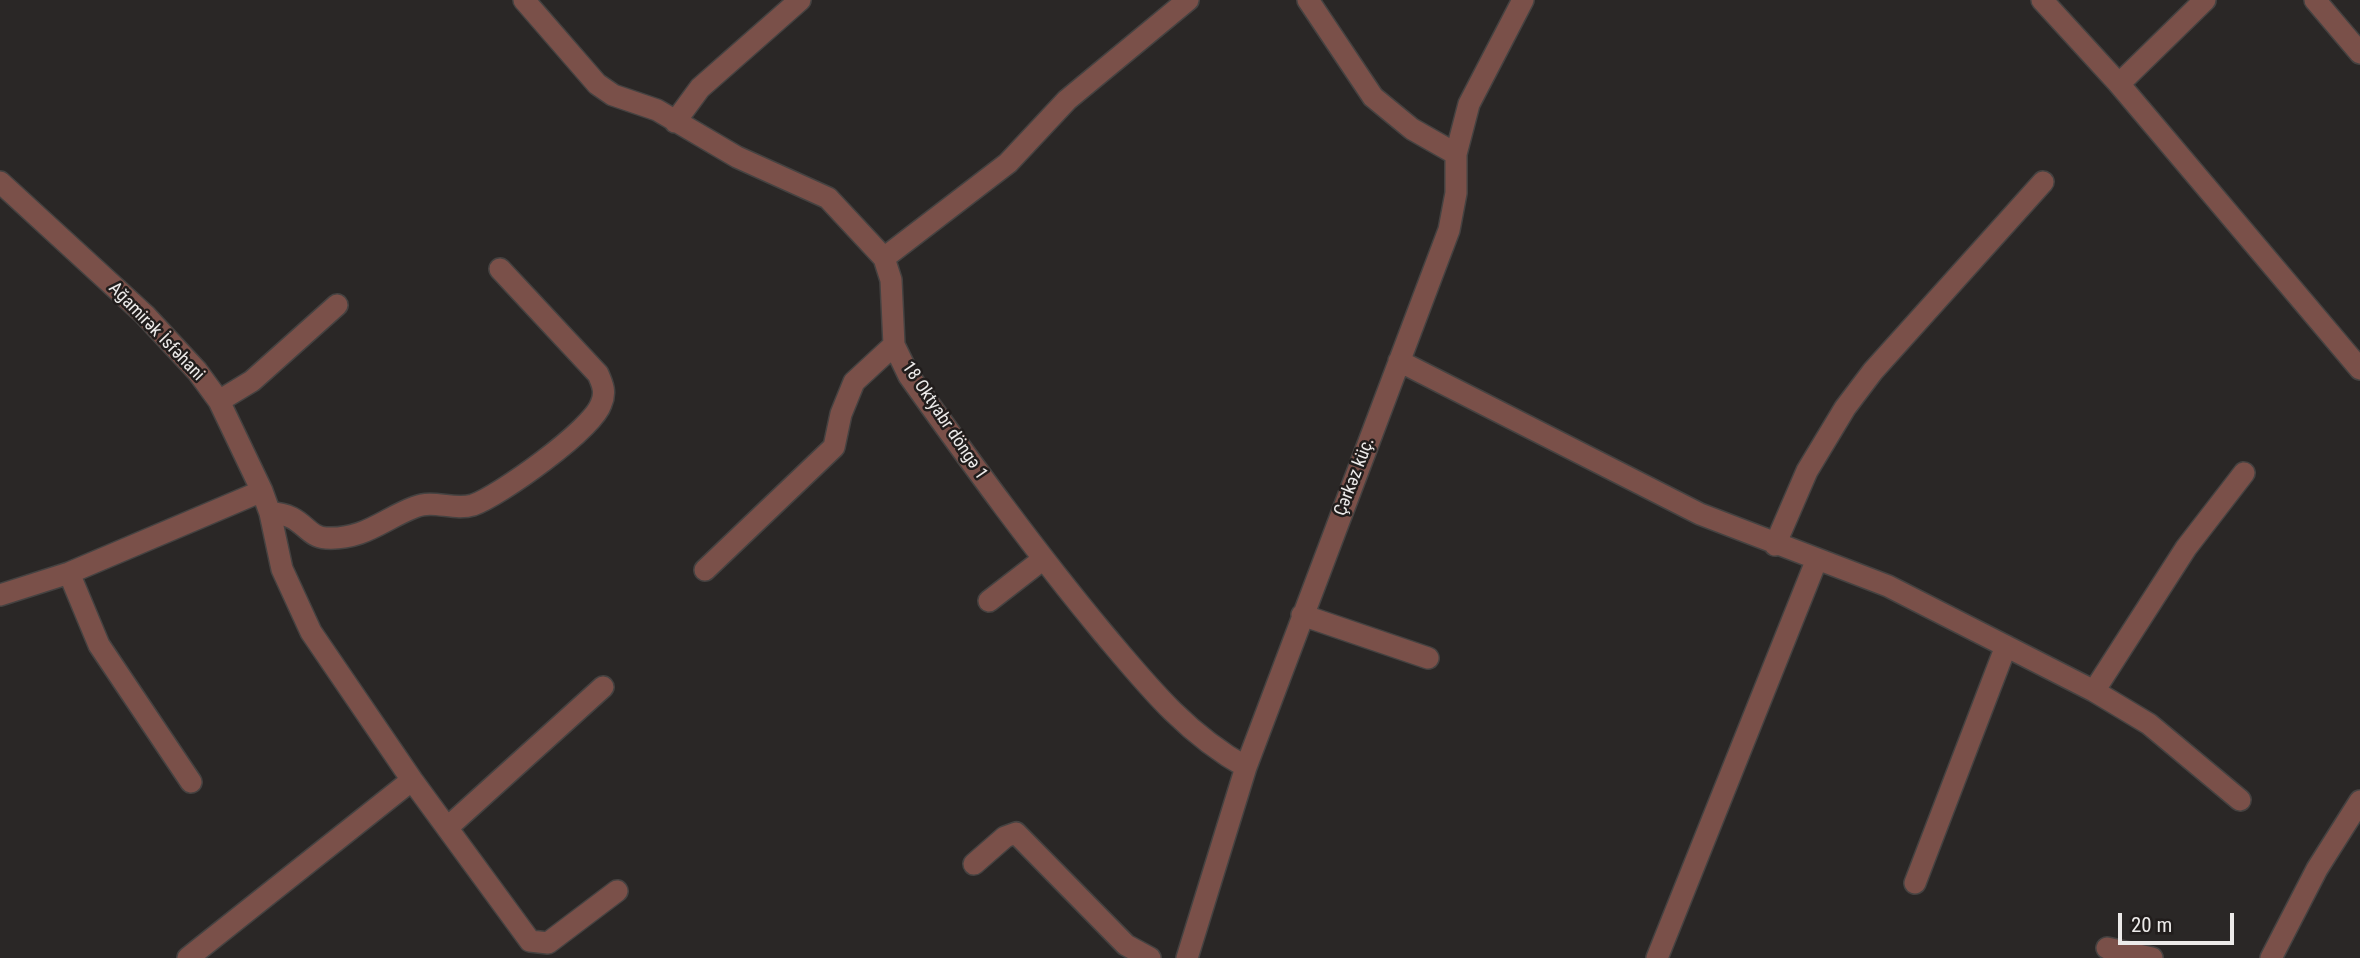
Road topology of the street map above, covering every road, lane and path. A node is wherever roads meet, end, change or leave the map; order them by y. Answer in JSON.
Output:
{"nodes":[{"id":1,"x":524,"y":0,"type":"edge"},
{"id":2,"x":800,"y":0,"type":"edge"},
{"id":3,"x":1188,"y":0,"type":"edge"},
{"id":4,"x":1308,"y":0,"type":"edge"},
{"id":5,"x":1523,"y":0,"type":"edge"},
{"id":6,"x":2042,"y":0,"type":"edge"},
{"id":7,"x":2205,"y":0,"type":"edge"},
{"id":8,"x":2315,"y":0,"type":"edge"},
{"id":9,"x":2360,"y":53,"type":"edge"},
{"id":10,"x":2119,"y":84,"type":"junction"},
{"id":11,"x":675,"y":122,"type":"junction"},
{"id":12,"x":1456,"y":154,"type":"junction"},
{"id":13,"x":0,"y":182,"type":"edge"},
{"id":14,"x":2043,"y":182,"type":"dead end"},
{"id":15,"x":884,"y":258,"type":"junction"},
{"id":16,"x":500,"y":269,"type":"dead end"},
{"id":17,"x":337,"y":305,"type":"dead end"},
{"id":18,"x":894,"y":345,"type":"junction"},
{"id":19,"x":1399,"y":362,"type":"junction"},
{"id":20,"x":2360,"y":369,"type":"edge"},
{"id":21,"x":219,"y":401,"type":"junction"},
{"id":22,"x":2244,"y":473,"type":"dead end"},
{"id":23,"x":262,"y":491,"type":"junction"},
{"id":24,"x":270,"y":513,"type":"junction"},
{"id":25,"x":1775,"y":545,"type":"junction"},
{"id":26,"x":1817,"y":559,"type":"junction"},
{"id":27,"x":1042,"y":560,"type":"junction"},
{"id":28,"x":705,"y":570,"type":"dead end"},
{"id":29,"x":69,"y":573,"type":"junction"},
{"id":30,"x":0,"y":595,"type":"edge"},
{"id":31,"x":989,"y":601,"type":"dead end"},
{"id":32,"x":1302,"y":615,"type":"junction"},
{"id":33,"x":2006,"y":646,"type":"junction"},
{"id":34,"x":1428,"y":657,"type":"dead end"},
{"id":35,"x":603,"y":687,"type":"dead end"},
{"id":36,"x":2094,"y":691,"type":"junction"},
{"id":37,"x":1246,"y":767,"type":"junction"},
{"id":38,"x":412,"y":780,"type":"junction"},
{"id":39,"x":191,"y":782,"type":"dead end"},
{"id":40,"x":2240,"y":800,"type":"dead end"},
{"id":41,"x":2360,"y":801,"type":"edge"},
{"id":42,"x":447,"y":828,"type":"junction"},
{"id":43,"x":974,"y":864,"type":"dead end"},
{"id":44,"x":1915,"y":883,"type":"dead end"},
{"id":45,"x":617,"y":891,"type":"dead end"},
{"id":46,"x":2107,"y":948,"type":"dead end"},
{"id":47,"x":188,"y":958,"type":"edge"},
{"id":48,"x":1150,"y":958,"type":"edge"},
{"id":49,"x":1187,"y":958,"type":"edge"},
{"id":50,"x":1657,"y":958,"type":"edge"},
{"id":51,"x":2152,"y":958,"type":"edge"},
{"id":52,"x":2271,"y":958,"type":"edge"}],
"edges":[{"from":1,"to":11,"type":"street"},
{"from":2,"to":11,"type":"street"},
{"from":3,"to":15,"type":"street"},
{"from":4,"to":12,"type":"street"},
{"from":5,"to":12,"type":"street","name":"Çərkəz küç."},
{"from":6,"to":10,"type":"street"},
{"from":7,"to":10,"type":"street"},
{"from":8,"to":9,"type":"street"},
{"from":10,"to":20,"type":"street"},
{"from":11,"to":15,"type":"street"},
{"from":12,"to":19,"type":"street","name":"Çərkəz küç."},
{"from":13,"to":21,"type":"street","name":"Ağamirək İsfəhani"},
{"from":14,"to":25,"type":"street"},
{"from":15,"to":18,"type":"street","name":"18 Oktyabr döngə 1"},
{"from":16,"to":24,"type":"street"},
{"from":17,"to":21,"type":"street"},
{"from":18,"to":27,"type":"street","name":"18 Oktyabr döngə 1"},
{"from":18,"to":28,"type":"street"},
{"from":19,"to":25,"type":"street"},
{"from":19,"to":32,"type":"street","name":"Çərkəz küç."},
{"from":21,"to":23,"type":"street","name":"Ağamirək İsfəhani"},
{"from":22,"to":36,"type":"street"},
{"from":23,"to":24,"type":"street","name":"Ağamirək İsfəhani"},
{"from":23,"to":29,"type":"street"},
{"from":24,"to":38,"type":"street","name":"Ağamirək İsfəhani"},
{"from":25,"to":26,"type":"street"},
{"from":26,"to":33,"type":"street"},
{"from":26,"to":50,"type":"street"},
{"from":27,"to":31,"type":"street"},
{"from":27,"to":37,"type":"street","name":"18 Oktyabr döngə 1"},
{"from":29,"to":30,"type":"street"},
{"from":29,"to":39,"type":"street"},
{"from":32,"to":34,"type":"street"},
{"from":32,"to":37,"type":"street","name":"Çərkəz küç."},
{"from":33,"to":36,"type":"street"},
{"from":33,"to":44,"type":"street"},
{"from":35,"to":42,"type":"street"},
{"from":36,"to":40,"type":"street"},
{"from":37,"to":49,"type":"street","name":"Çərkəz küç."},
{"from":38,"to":42,"type":"street","name":"Ağamirək İsfəhani"},
{"from":38,"to":47,"type":"street"},
{"from":41,"to":52,"type":"street"},
{"from":42,"to":45,"type":"street","name":"Ağamirək İsfəhani"},
{"from":43,"to":48,"type":"street"},
{"from":46,"to":51,"type":"street"}]}
